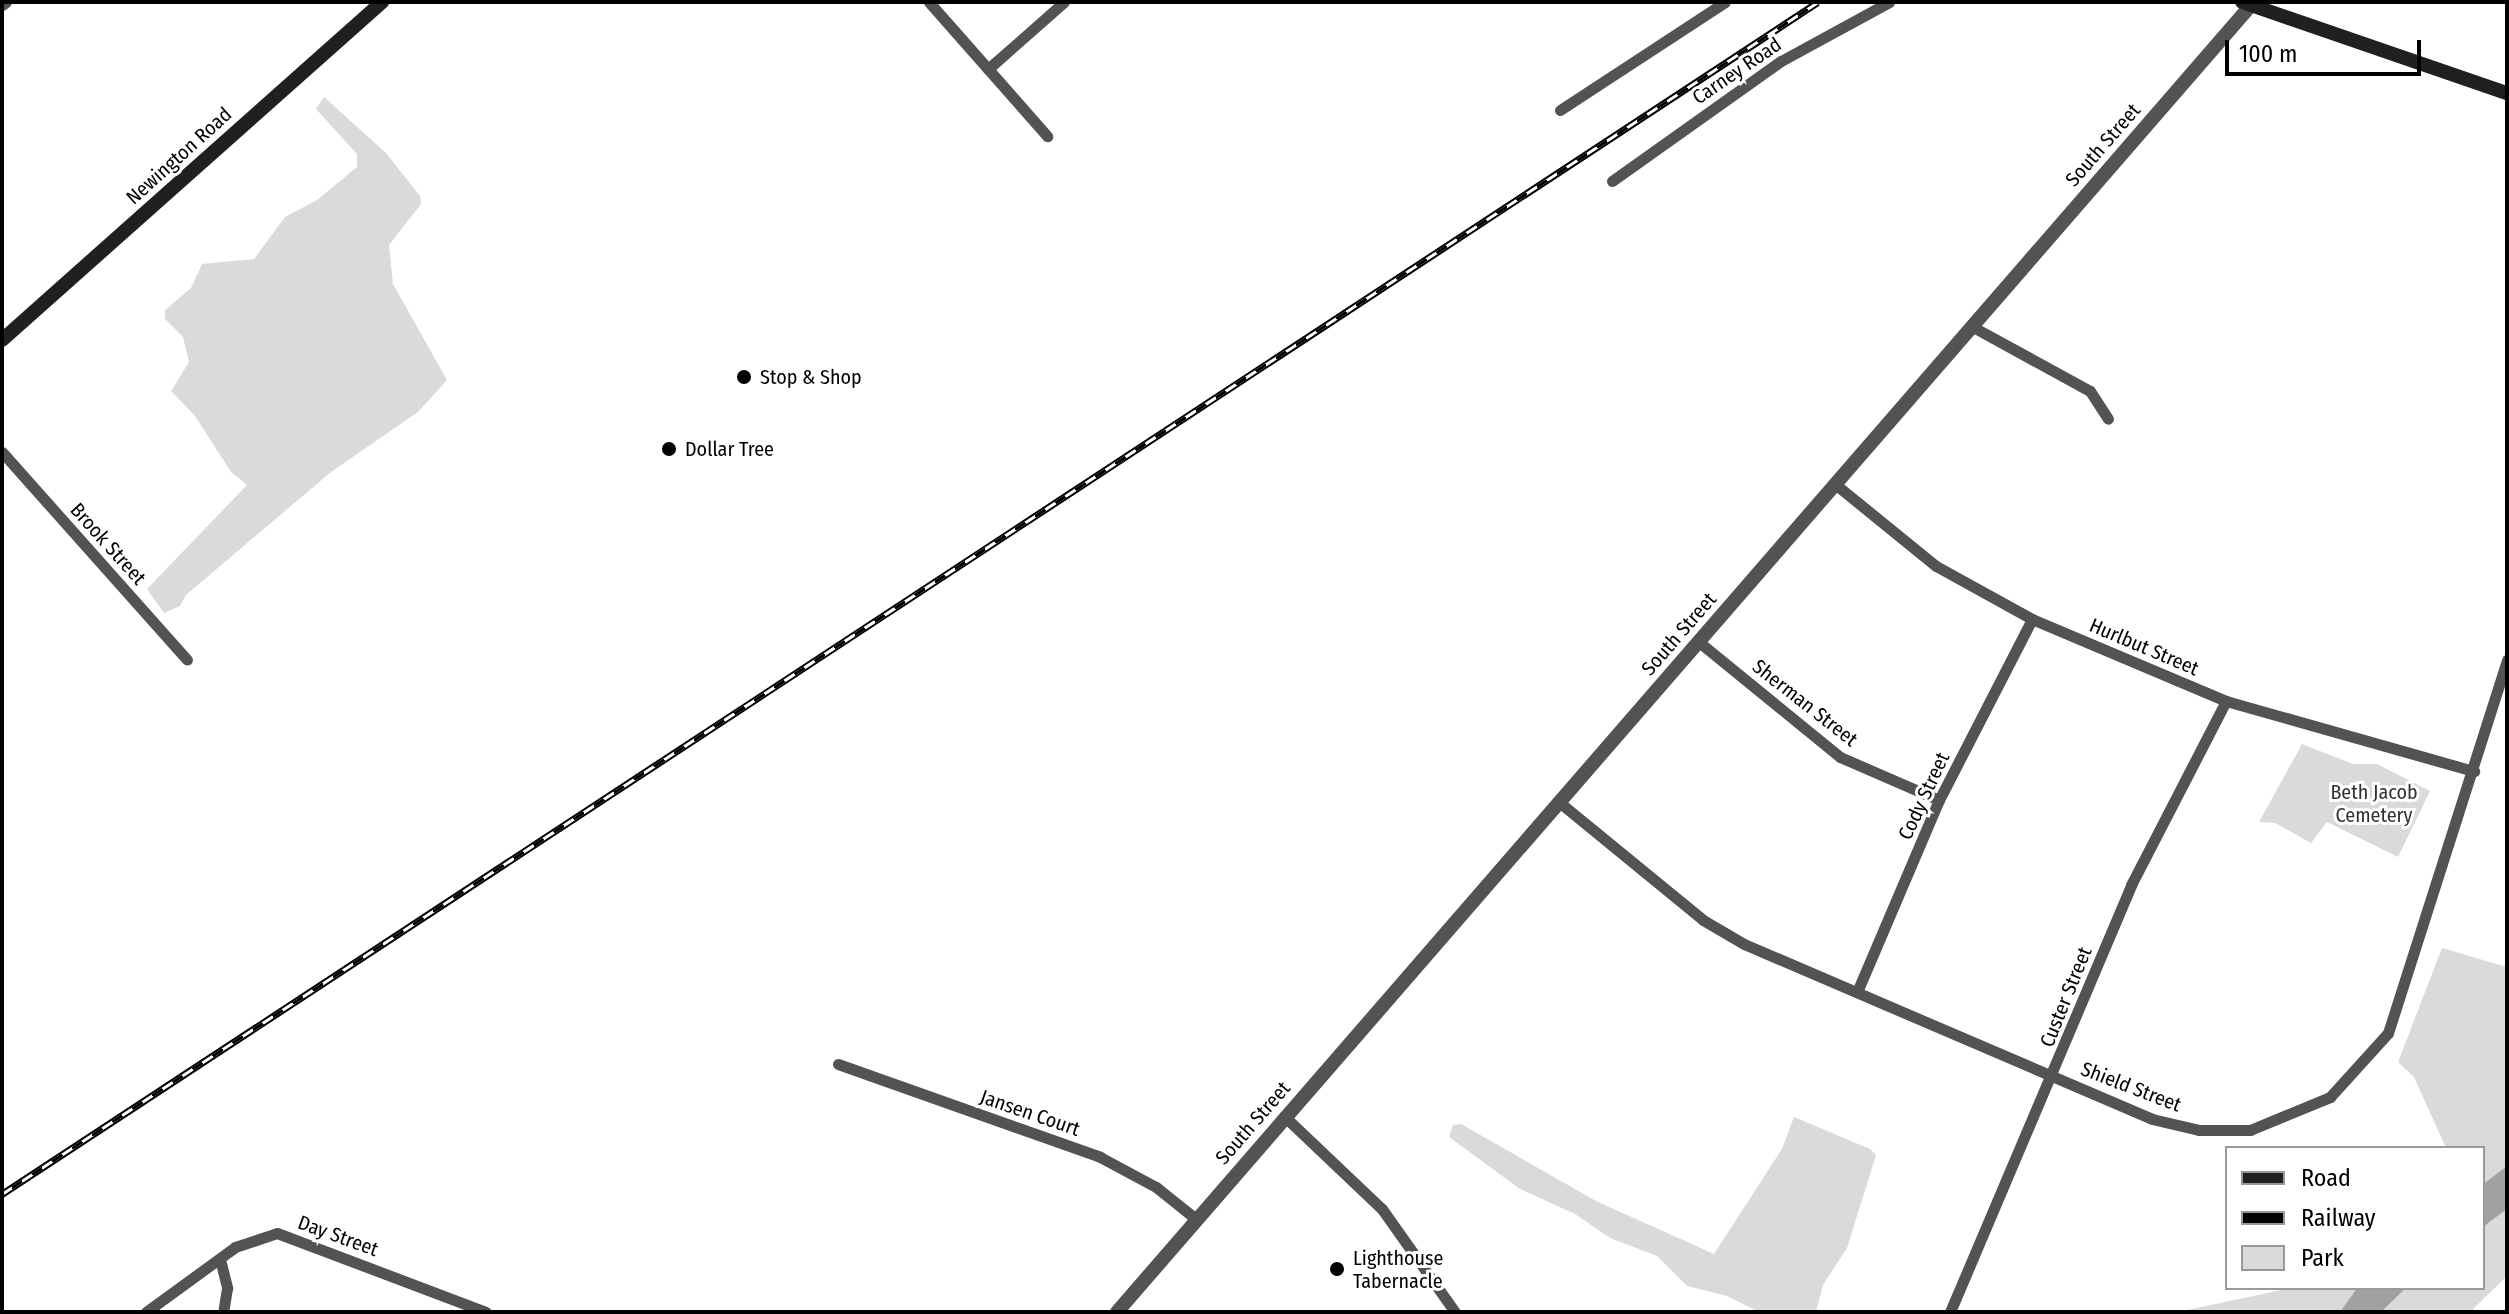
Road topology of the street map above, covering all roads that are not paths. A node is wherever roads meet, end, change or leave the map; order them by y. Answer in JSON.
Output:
{"nodes":[{"id":1,"x":382,"y":2,"type":"edge"},
{"id":2,"x":929,"y":2,"type":"edge"},
{"id":3,"x":1064,"y":2,"type":"edge"},
{"id":4,"x":1725,"y":2,"type":"edge"},
{"id":5,"x":1889,"y":2,"type":"edge"},
{"id":6,"x":2247,"y":3,"type":"edge"},
{"id":7,"x":988,"y":69,"type":"junction"},
{"id":8,"x":2507,"y":93,"type":"edge"},
{"id":9,"x":1560,"y":110,"type":"dead end"},
{"id":10,"x":1047,"y":136,"type":"dead end"},
{"id":11,"x":1612,"y":181,"type":"dead end"},
{"id":12,"x":1973,"y":327,"type":"junction"},
{"id":13,"x":2,"y":340,"type":"edge"},
{"id":14,"x":2108,"y":419,"type":"dead end"},
{"id":15,"x":2,"y":452,"type":"edge"},
{"id":16,"x":1835,"y":484,"type":"junction"},
{"id":17,"x":2032,"y":619,"type":"junction"},
{"id":18,"x":1699,"y":642,"type":"junction"},
{"id":19,"x":187,"y":660,"type":"dead end"},
{"id":20,"x":2507,"y":660,"type":"edge"},
{"id":21,"x":2226,"y":701,"type":"junction"},
{"id":22,"x":2474,"y":771,"type":"junction"},
{"id":23,"x":1939,"y":800,"type":"junction"},
{"id":24,"x":1559,"y":802,"type":"junction"},
{"id":25,"x":1857,"y":992,"type":"junction"},
{"id":26,"x":838,"y":1064,"type":"dead end"},
{"id":27,"x":2053,"y":1077,"type":"junction"},
{"id":28,"x":1284,"y":1116,"type":"junction"},
{"id":29,"x":1196,"y":1219,"type":"junction"},
{"id":30,"x":220,"y":1259,"type":"junction"},
{"id":31,"x":146,"y":1312,"type":"edge"},
{"id":32,"x":223,"y":1312,"type":"edge"},
{"id":33,"x":486,"y":1312,"type":"edge"},
{"id":34,"x":1117,"y":1312,"type":"edge"},
{"id":35,"x":1455,"y":1312,"type":"edge"},
{"id":36,"x":1950,"y":1312,"type":"edge"}],
"edges":[{"from":1,"to":13,"type":"main road","name":"Newington Road"},
{"from":2,"to":7,"type":"street"},
{"from":3,"to":7,"type":"street"},
{"from":4,"to":9,"type":"street"},
{"from":5,"to":11,"type":"street","name":"Carney Road"},
{"from":6,"to":8,"type":"main road"},
{"from":6,"to":12,"type":"street","name":"South Street"},
{"from":7,"to":10,"type":"street"},
{"from":12,"to":14,"type":"street"},
{"from":12,"to":16,"type":"street","name":"South Street"},
{"from":15,"to":19,"type":"street","name":"Brook Street"},
{"from":16,"to":17,"type":"street","name":"Hurlbut Street"},
{"from":16,"to":18,"type":"street","name":"South Street"},
{"from":17,"to":21,"type":"street","name":"Hurlbut Street"},
{"from":17,"to":23,"type":"street","name":"Cody Street"},
{"from":18,"to":23,"type":"street","name":"Sherman Street"},
{"from":18,"to":24,"type":"street","name":"South Street"},
{"from":20,"to":22,"type":"street","name":"Shield Street"},
{"from":21,"to":22,"type":"street","name":"Hurlbut Street"},
{"from":21,"to":27,"type":"street","name":"Custer Street"},
{"from":22,"to":27,"type":"street","name":"Shield Street"},
{"from":23,"to":25,"type":"street","name":"Cody Street"},
{"from":24,"to":25,"type":"street","name":"Shield Street"},
{"from":24,"to":28,"type":"street","name":"South Street"},
{"from":25,"to":27,"type":"street","name":"Shield Street"},
{"from":26,"to":29,"type":"street","name":"Jansen Court"},
{"from":27,"to":36,"type":"street","name":"Custer Street"},
{"from":28,"to":29,"type":"street","name":"South Street"},
{"from":28,"to":35,"type":"street"},
{"from":29,"to":34,"type":"street","name":"South Street"},
{"from":30,"to":31,"type":"street","name":"Day Street"},
{"from":30,"to":32,"type":"street"},
{"from":30,"to":33,"type":"street","name":"Day Street"}]}
